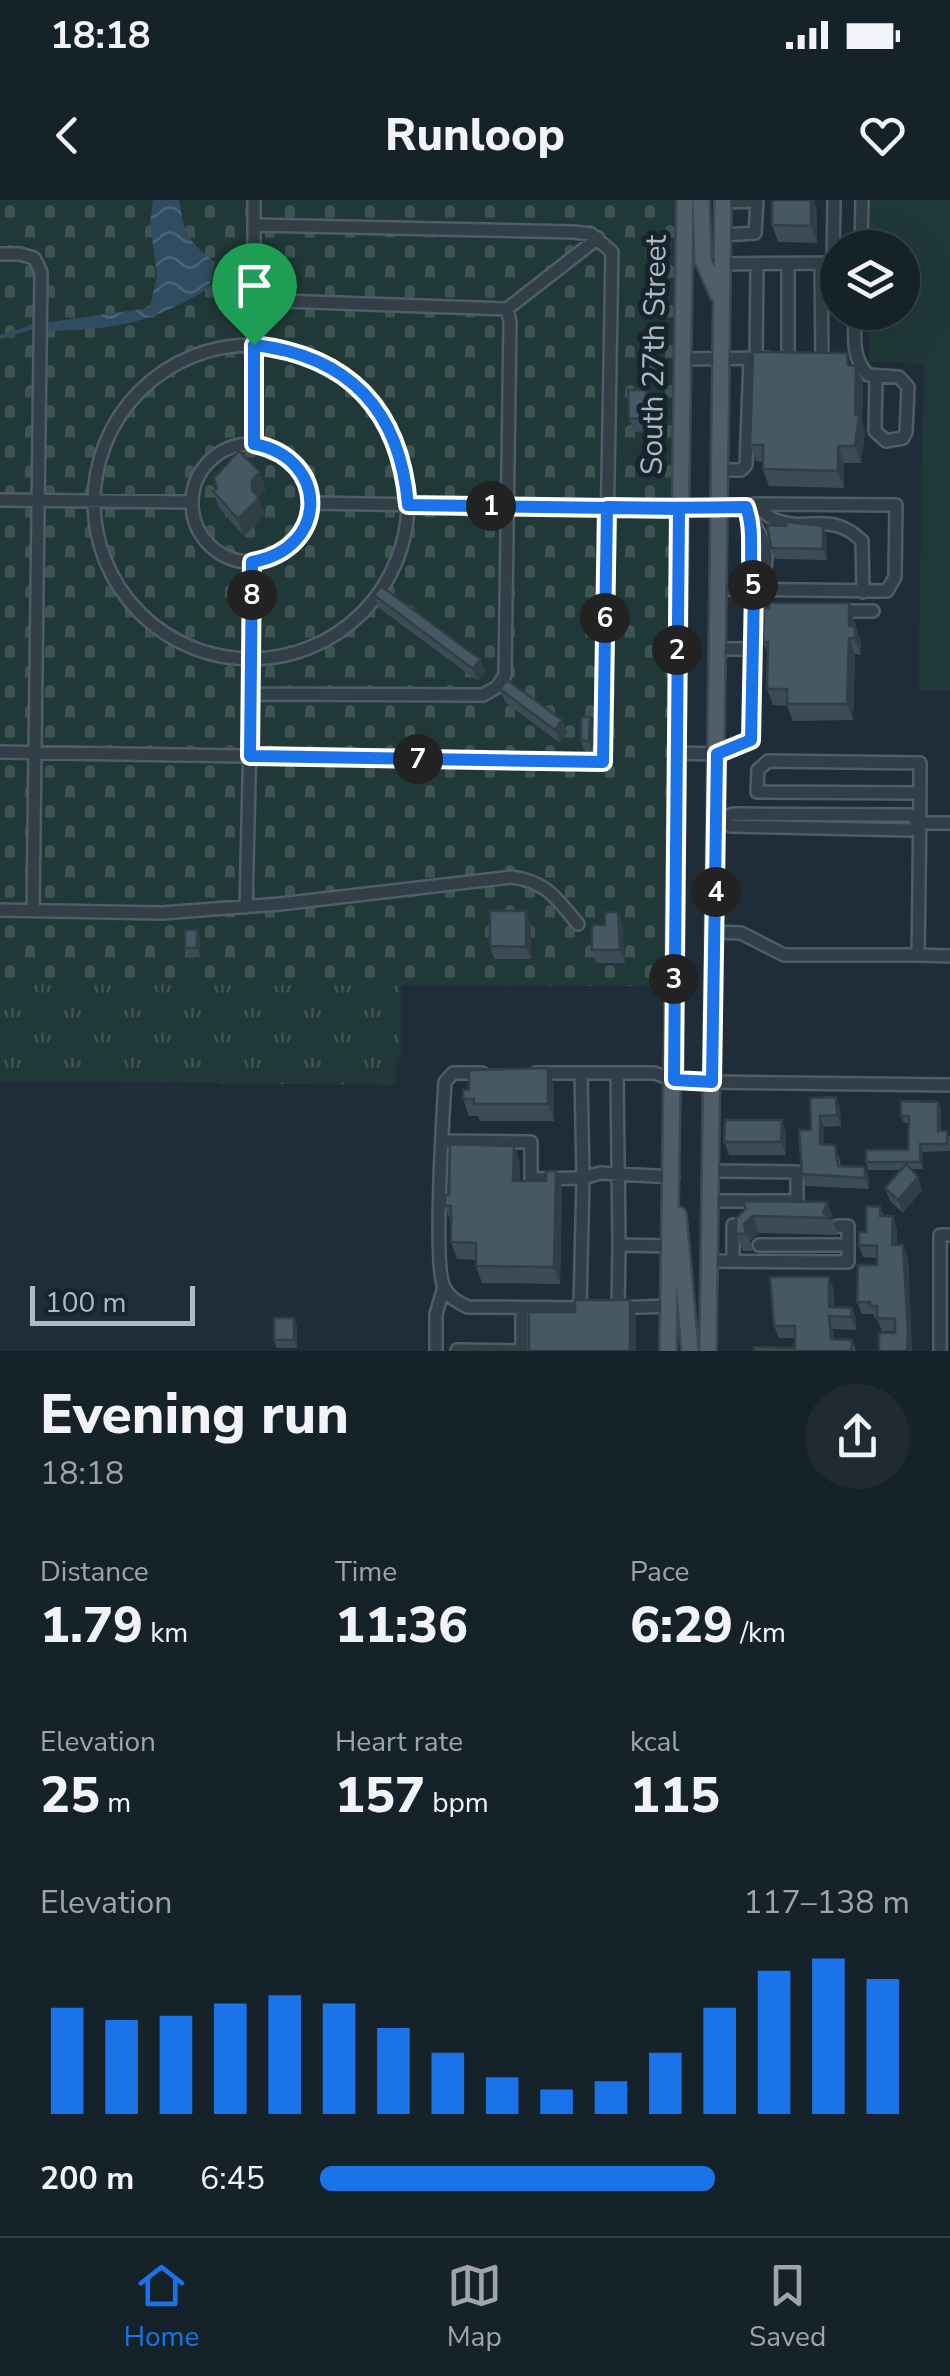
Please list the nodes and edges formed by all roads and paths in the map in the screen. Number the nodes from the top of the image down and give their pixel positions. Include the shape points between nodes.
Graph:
1 (254, 200) edge
2 (685, 200) edge
3 (701, 200) edge
4 (834, 200) edge
5 (862, 200) edge
6 (723, 201) edge
7 (757, 201) edge
8 (254, 225) junction
9 (833, 230) edge
10 (861, 230) edge
11 (723, 235) junction
12 (598, 238) junction
13 (0, 254) edge
14 (820, 263) edge
15 (705, 264) junction
16 (722, 264) junction
17 (757, 264) junction
18 (788, 264) junction
19 (254, 300) junction
20 (722, 302) junction
21 (507, 309) junction
22 (825, 330) edge
23 (855, 330) edge
24 (254, 345) junction
25 (788, 358) junction
26 (822, 358) junction
27 (682, 359) junction
28 (721, 359) junction
29 (754, 359) junction
30 (855, 359) junction
31 (876, 376) junction
32 (254, 444) junction
33 (720, 462) junction
34 (0, 500) edge
35 (38, 501) junction
36 (94, 501) junction
37 (192, 502) junction
38 (311, 503) junction
39 (408, 505) junction
40 (507, 506) junction
41 (751, 506) junction
42 (607, 507) junction
43 (679, 509) junction
44 (720, 510) junction
45 (252, 562) junction
46 (719, 590) junction
47 (754, 590) junction
48 (868, 591) junction
49 (754, 610) junction
50 (773, 610) edge
51 (823, 611) edge
52 (718, 649) junction
53 (753, 649) junction
54 (251, 660) junction
55 (251, 694) junction
56 (0, 752) edge
57 (35, 752) junction
58 (676, 754) junction
59 (717, 754) junction
60 (250, 756) junction
61 (920, 793) junction
62 (716, 821) junction
63 (920, 822) junction
64 (950, 823) edge
65 (246, 907) junction
66 (0, 910) edge
67 (32, 911) junction
68 (578, 924) dead end
69 (715, 932) junction
70 (918, 955) junction
71 (950, 956) edge
72 (490, 1073) edge
73 (526, 1073) edge
74 (582, 1073) junction
75 (617, 1073) junction
76 (674, 1080) junction
77 (712, 1082) junction
78 (950, 1086) edge
79 (443, 1141) junction
80 (710, 1172) junction
81 (617, 1173) junction
82 (672, 1176) junction
83 (583, 1178) junction
84 (709, 1201) junction
85 (709, 1226) junction
86 (843, 1226) dead end
87 (945, 1235) edge
88 (759, 1244) dead end
89 (848, 1245) junction
90 (619, 1246) junction
91 (670, 1246) junction
92 (709, 1261) junction
93 (733, 1261) junction
94 (444, 1287) junction
95 (668, 1306) junction
96 (522, 1308) junction
97 (580, 1308) junction
98 (618, 1308) junction
99 (457, 1350) edge
100 (436, 1351) edge
101 (668, 1351) edge
102 (690, 1351) edge
103 (708, 1351) edge
104 (940, 1351) edge

1 - 8 street
2 - 27 main road, South 27th Street
3 - 15 main road
4 - 9 street
5 - 10 street
6 - 7 street
6 - 11 main road
7 - 11 street via 755,233
8 - 12 street via 572,232
8 - 19 street
11 - 16 main road
12 - 21 street
12 - 42 street via 612,252
13 - 35 street via 34,258 41,272
14 - 18 street
15 - 16 street
15 - 20 main road
16 - 17 street
16 - 20 main road
17 - 18 street
17 - 29 street
18 - 25 street
19 - 21 street
19 - 24 street
20 - 28 main road
21 - 40 street
22 - 26 street
23 - 30 street
24 - 32 street
24 - 36 street via 193,356 141,390 106,441
24 - 39 street via 314,358 364,393 398,444
25 - 26 street
25 - 29 street
26 - 30 street
27 - 28 street
27 - 43 main road, South 27th Street
28 - 29 street
28 - 33 main road
29 - 33 street via 745,468
30 - 31 street via 868,376
31 - 31 street via 900,377 908,387 906,432 896,441 886,442 875,431
32 - 37 street via 211,460
32 - 38 street via 287,456 300,469
33 - 44 main road
34 - 35 street
35 - 36 street
35 - 57 street
36 - 37 street
36 - 54 street via 105,561 138,612 188,646
37 - 45 street via 209,545
38 - 39 street
38 - 45 street via 300,538 287,551
39 - 40 street
39 - 54 street via 396,565 360,615 308,648
40 - 42 street
40 - 55 street via 505,675 497,687 483,695
41 - 44 street
41 - 47 street
41 - 48 street via 781,522 832,523 851,531 862,541
41 - 48 street via 896,505 895,577 887,591
42 - 43 street
42 - 60 street via 603,762
43 - 44 street
43 - 58 main road, South 27th Street
44 - 46 main road
45 - 54 street
46 - 47 street
46 - 52 main road
47 - 48 street
47 - 49 street
48 - 51 street via 873,615
49 - 50 street
49 - 53 street
52 - 53 street
52 - 59 main road
53 - 59 street via 751,740
54 - 55 street
55 - 60 street
56 - 57 street
57 - 60 street
57 - 67 street
58 - 59 street
58 - 76 main road, South 27th Street
59 - 62 main road
60 - 65 street
61 - 61 street via 920,763 768,761 758,770 757,792
61 - 63 street
62 - 63 street via 910,830
62 - 69 main road
63 - 64 street
63 - 70 street
65 - 67 street
65 - 68 street via 512,878 535,880
66 - 67 street
69 - 70 street via 742,933 784,954
69 - 77 main road
70 - 71 street
72 - 79 street via 448,1076
73 - 74 street
74 - 75 street
74 - 83 street
75 - 76 street
75 - 81 street
76 - 77 street
76 - 82 main road, South 27th Street
77 - 78 street
77 - 80 main road
79 - 83 street via 530,1142 530,1179
79 - 94 street
80 - 84 main road
80 - 84 street via 797,1172 796,1201
81 - 82 street
81 - 83 street
81 - 90 street
82 - 91 main road
82 - 102 main road
83 - 97 street
84 - 85 main road
85 - 92 main road
85 - 93 street via 738,1226
86 - 89 street
87 - 104 street
88 - 89 street
89 - 93 street via 848,1262
90 - 91 street
90 - 98 street
91 - 95 main road
92 - 93 street
92 - 103 main road
94 - 96 street via 468,1307
94 - 100 street
95 - 98 street
95 - 101 main road
96 - 97 street
96 - 99 street via 522,1351
97 - 98 street

